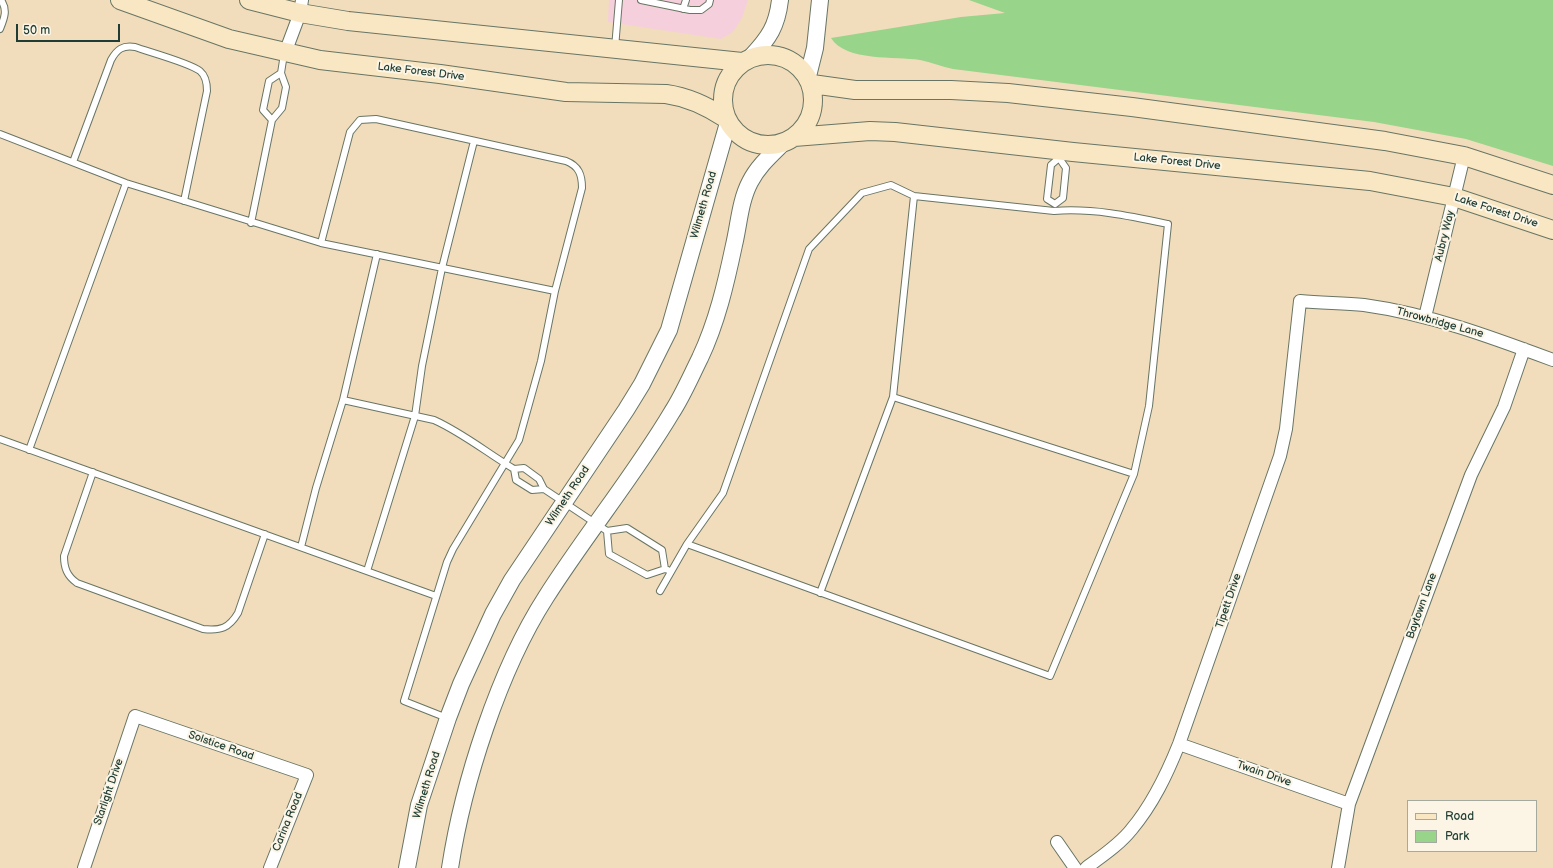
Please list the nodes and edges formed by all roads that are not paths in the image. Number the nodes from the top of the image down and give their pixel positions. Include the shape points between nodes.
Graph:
1 (1, 0) edge
2 (120, 0) edge
3 (249, 0) edge
4 (619, 0) edge
5 (641, 0) edge
6 (686, 0) edge
7 (710, 0) edge
8 (780, 0) edge
9 (820, 0) edge
10 (654, 1) edge
11 (669, 3) edge
12 (301, 6) edge
13 (683, 9) junction
14 (0, 29) edge
15 (614, 49) junction
16 (285, 53) junction
17 (747, 60) junction
18 (280, 73) junction
19 (810, 80) junction
20 (272, 120) junction
21 (727, 120) junction
22 (0, 134) edge
23 (789, 140) junction
24 (474, 141) junction
25 (1059, 154) junction
26 (1464, 156) junction
27 (73, 162) junction
28 (126, 183) junction
29 (1553, 185) edge
30 (914, 196) junction
31 (1454, 197) junction
32 (184, 201) junction
33 (1055, 204) junction
34 (1054, 211) junction
35 (251, 222) junction
36 (1553, 230) edge
37 (321, 243) junction
38 (377, 254) junction
39 (442, 268) junction
40 (555, 291) junction
41 (1300, 301) joint
42 (1425, 317) junction
43 (1524, 350) junction
44 (1553, 360) edge
45 (893, 397) junction
46 (343, 400) junction
47 (415, 416) junction
48 (0, 439) edge
49 (29, 450) junction
50 (505, 464) junction
51 (514, 469) junction
52 (93, 472) junction
53 (1134, 474) junction
54 (544, 489) junction
55 (564, 501) junction
56 (602, 528) junction
57 (265, 534) junction
58 (687, 544) junction
59 (301, 547) junction
60 (665, 569) junction
61 (366, 571) junction
62 (672, 572) junction
63 (660, 591) dead end
64 (820, 593) junction
65 (436, 596) junction
66 (135, 716) joint
67 (448, 718) junction
68 (1179, 744) junction
69 (307, 775) joint
70 (1349, 804) junction
71 (1057, 842) dead end
72 (84, 868) edge
73 (270, 868) edge
74 (407, 868) edge
75 (450, 868) edge
76 (1075, 868) edge
77 (1086, 868) edge
78 (1338, 868) edge

1 - 14 lane via 5,12
2 - 16 main road, Lake Forest Drive via 229,39
3 - 12 main road
4 - 15 lane
5 - 10 lane
6 - 13 lane
7 - 13 lane via 701,10
8 - 17 street via 777,20 768,39
9 - 19 street
10 - 11 lane
11 - 13 lane
12 - 15 main road via 348,21
12 - 16 street
15 - 17 main road
16 - 18 lane
16 - 21 main road, Lake Forest Drive via 345,64 440,74 566,92 680,96 708,108
17 - 19 main road via 761,55 781,56 799,66
17 - 21 main road via 734,69 724,86
18 - 20 lane via 286,87 282,108
18 - 20 lane via 269,81 263,110
19 - 23 main road via 813,103 811,113 807,122
19 - 26 main road via 855,90 1008,93 1132,107 1385,140
20 - 35 lane
21 - 23 main road via 737,133 755,143 764,145
21 - 55 street, Wilmeth Road via 669,330 634,397
22 - 27 lane
23 - 25 main road, Lake Forest Drive via 870,131 895,132
23 - 56 street via 750,181 743,198 726,284 701,355 674,410
24 - 37 lane via 376,119 360,120 350,132
24 - 39 lane
24 - 40 lane via 566,161 579,170 582,188
25 - 31 main road, Lake Forest Drive via 1370,181
25 - 33 lane via 1066,168 1063,198
25 - 33 lane via 1050,165 1047,198
26 - 29 main road
26 - 31 street, Aubry Way
27 - 28 lane
27 - 32 lane via 111,60 120,48 135,47 193,67 204,76 207,91
28 - 32 lane
28 - 49 lane
30 - 34 lane
30 - 45 lane
30 - 58 lane via 891,185 862,193 809,249 723,493
31 - 36 main road, Lake Forest Drive
31 - 42 street, Aubry Way
32 - 35 lane
33 - 34 lane
34 - 53 lane via 1074,209 1105,212 1168,224 1149,406
35 - 37 lane
37 - 38 lane
38 - 39 lane
38 - 46 lane
39 - 40 lane
39 - 47 lane via 422,366
40 - 50 lane via 528,410 519,440
41 - 42 street, Throwbridge Lane via 1364,305
41 - 68 street, Tipett Drive via 1286,429 1280,456
42 - 43 street, Throwbridge Lane via 1484,334
43 - 44 street, Throwbridge Lane
43 - 70 street, Baytown Lane via 1504,407 1470,475
45 - 53 lane
45 - 64 lane
46 - 47 lane
46 - 59 lane
47 - 50 lane via 448,426
47 - 61 lane
48 - 49 lane
49 - 52 lane
50 - 51 lane
50 - 65 lane via 453,549
51 - 54 lane via 524,468 539,479
51 - 54 lane via 516,480 532,490
52 - 57 lane
52 - 57 lane via 64,556 70,578 84,586 203,629 225,629 233,622
53 - 64 lane via 1050,676
54 - 55 lane
55 - 56 lane
55 - 67 street, Wilmeth Road via 512,580 493,614
56 - 60 lane via 627,528 662,550
56 - 60 lane via 609,554 646,575
56 - 75 street via 545,598 500,690 460,810
57 - 59 lane
58 - 62 lane
58 - 64 lane
59 - 61 lane
60 - 62 lane
61 - 65 lane
62 - 63 lane
65 - 67 lane via 404,701
66 - 69 street, Solstice Road
66 - 72 street, Starlight Drive
67 - 74 street, Wilmeth Road via 419,805
68 - 70 street, Twain Drive
68 - 77 street, Tipett Drive via 1166,775 1147,809 1130,831
69 - 73 street, Carina Road
70 - 78 street, Baytown Lane
71 - 76 street

